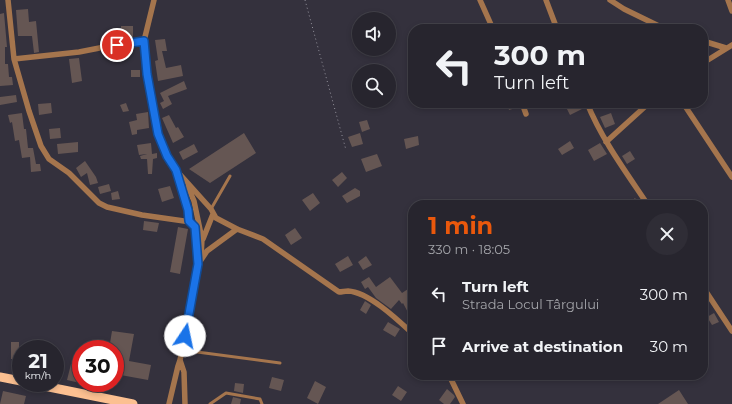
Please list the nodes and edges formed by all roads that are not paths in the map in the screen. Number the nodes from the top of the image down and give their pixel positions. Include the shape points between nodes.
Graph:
1 (8, 0) edge
2 (154, 0) edge
3 (480, 0) edge
4 (546, 0) edge
5 (610, 0) edge
6 (728, 0) edge
7 (732, 11) edge
8 (491, 24) edge
9 (555, 24) edge
10 (655, 24) edge
11 (144, 41) junction
12 (708, 43) edge
13 (732, 45) edge
14 (726, 48) junction
15 (14, 59) junction
16 (708, 60) edge
17 (524, 108) edge
18 (589, 108) edge
19 (643, 108) edge
20 (686, 108) edge
21 (526, 114) dead end
22 (606, 142) junction
23 (176, 170) junction
24 (230, 176) dead end
25 (732, 177) edge
26 (645, 200) edge
27 (188, 210) junction
28 (212, 211) junction
29 (189, 221) junction
30 (198, 221) junction
31 (237, 229) junction
32 (202, 239) junction
33 (198, 264) junction
34 (708, 295) edge
35 (408, 330) edge
36 (732, 331) edge
37 (182, 350) junction
38 (180, 360) junction
39 (280, 363) dead end
40 (0, 377) edge
41 (12, 380) edge
42 (451, 380) edge
43 (64, 390) edge
44 (133, 404) edge
45 (169, 404) edge
46 (185, 404) edge
47 (210, 404) edge
48 (262, 404) edge
49 (463, 404) edge

1 - 15 street
2 - 11 street
3 - 8 street
4 - 9 street
5 - 10 street
6 - 7 street
11 - 15 street
11 - 23 street via 158,134
12 - 14 street
13 - 14 street
14 - 16 street
15 - 29 street via 41,146 49,158 69,173 99,204 142,215
17 - 21 street
18 - 22 street
19 - 22 street
20 - 25 street
22 - 26 street
23 - 27 street
23 - 28 street
23 - 30 street via 191,192
24 - 28 lane
27 - 29 street
27 - 30 street
28 - 31 street via 216,218
28 - 32 street
29 - 33 street via 195,227
30 - 32 street
31 - 33 street via 207,251
31 - 35 street via 263,239 339,292 356,292 369,299
32 - 33 street
33 - 37 street
34 - 36 street
37 - 38 street
37 - 39 lane
38 - 45 street
38 - 46 street via 184,372
40 - 41 main road
42 - 49 street
43 - 44 main road
47 - 48 lane via 226,393 260,399

